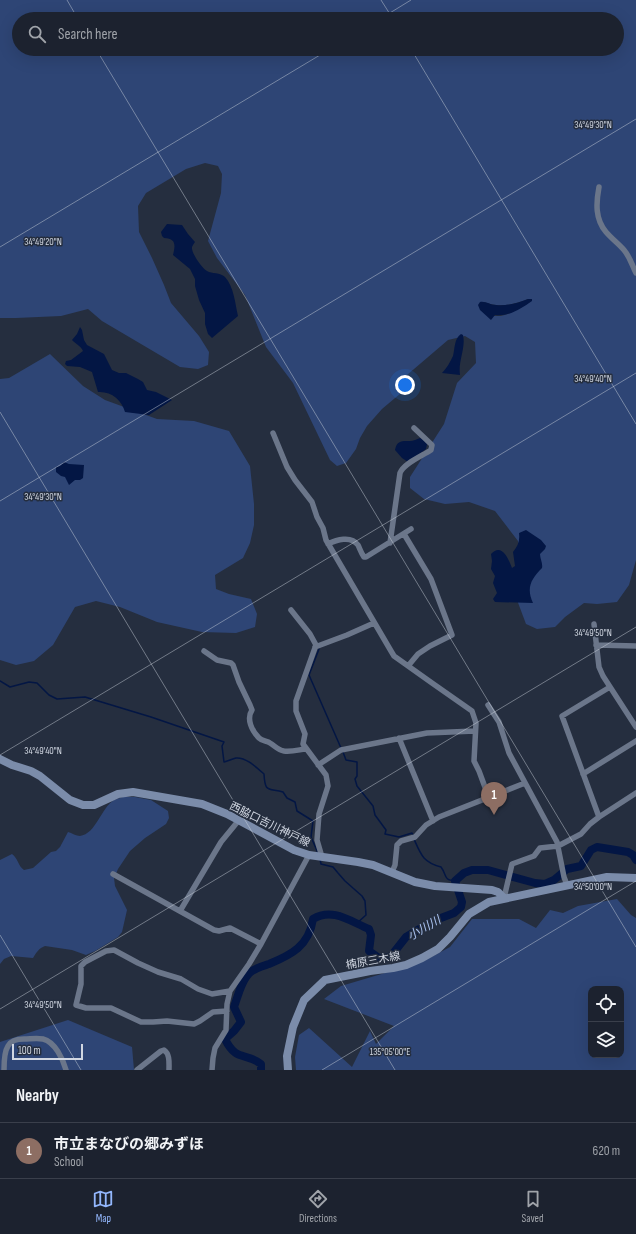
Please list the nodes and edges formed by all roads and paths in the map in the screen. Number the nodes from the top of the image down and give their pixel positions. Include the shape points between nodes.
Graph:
1 (599, 187) dead end
2 (636, 273) edge
3 (414, 428) dead end
4 (273, 433) dead end
5 (411, 529) dead end
6 (404, 534) junction
7 (390, 543) junction
8 (328, 544) junction
9 (291, 610) dead end
10 (374, 623) junction
11 (594, 624) dead end
12 (596, 645) junction
13 (636, 646) edge
14 (315, 647) junction
15 (204, 651) dead end
16 (408, 666) junction
17 (610, 687) junction
18 (488, 705) dead end
19 (636, 727) edge
20 (475, 731) junction
21 (399, 738) junction
22 (636, 741) edge
23 (305, 749) junction
24 (0, 759) edge
25 (318, 765) junction
26 (584, 774) junction
27 (525, 783) junction
28 (636, 793) edge
29 (489, 798) junction
30 (599, 817) junction
31 (239, 820) junction
32 (433, 821) junction
33 (558, 846) junction
34 (316, 856) junction
35 (392, 872) junction
36 (112, 874) dead end
37 (636, 878) edge
38 (566, 881) junction
39 (504, 898) junction
40 (180, 911) junction
41 (261, 944) junction
42 (230, 991) junction
43 (227, 1011) junction
44 (3, 1054) edge
45 (4, 1070) edge
46 (66, 1070) edge
47 (137, 1070) edge
48 (169, 1070) edge
49 (212, 1070) edge
50 (288, 1070) edge

1 - 2 street via 599,221 624,250
3 - 7 street via 432,447 406,465 400,473
4 - 8 street via 287,467 312,502
5 - 6 street
6 - 7 street
6 - 16 street via 431,579 452,635 418,654
7 - 8 street via 366,557 353,541 339,539
8 - 10 street
9 - 14 street via 315,641
10 - 14 street
10 - 16 street via 394,656
11 - 12 street
12 - 13 street
12 - 17 street via 599,667
14 - 23 street via 296,701 296,711 305,734
15 - 23 street via 212,658 233,665 252,710 249,722 260,739 283,750
16 - 20 street via 472,712 476,723
17 - 19 street
17 - 26 street via 562,716
18 - 27 street via 499,722 509,753
20 - 21 street via 427,733
20 - 29 street via 474,761
21 - 25 street via 341,750
21 - 32 street
22 - 26 street
23 - 25 street
24 - 31 main road, 西脇口吉川神戸線 via 40,776 70,800 82,806 94,805 118,794 133,792 202,804
25 - 34 street via 326,776 328,786 319,814
26 - 30 street
27 - 29 street
27 - 33 street
28 - 30 street
29 - 32 street
30 - 33 street via 580,834
31 - 34 main road, 西脇口吉川神戸線 via 294,850
31 - 40 street via 221,842
32 - 35 street via 415,837 400,841
33 - 38 street
33 - 39 street via 540,848 534,856 512,864
34 - 35 main road, 西脇口吉川神戸線 via 366,863
34 - 41 street
35 - 39 main road, 西脇口吉川神戸線 via 415,882 435,886 492,890
36 - 40 street
37 - 38 main road via 607,877
38 - 39 main road
39 - 50 main road, 楠原三木線 via 489,902 469,914 450,937 422,958 393,968 325,980 304,1000 293,1027 287,1056
40 - 41 street via 214,930 230,928
41 - 42 street
42 - 43 street
42 - 43 street via 212,994 181,979 158,972 114,950 106,951 81,966 81,984 76,1005 86,1008 111,1008 141,1022 167,1020 194,1024 213,1012
43 - 49 street via 226,1030 215,1048
44 - 45 street
44 - 46 street via 15,1040 42,1039 54,1046
47 - 48 street via 164,1050 169,1056

